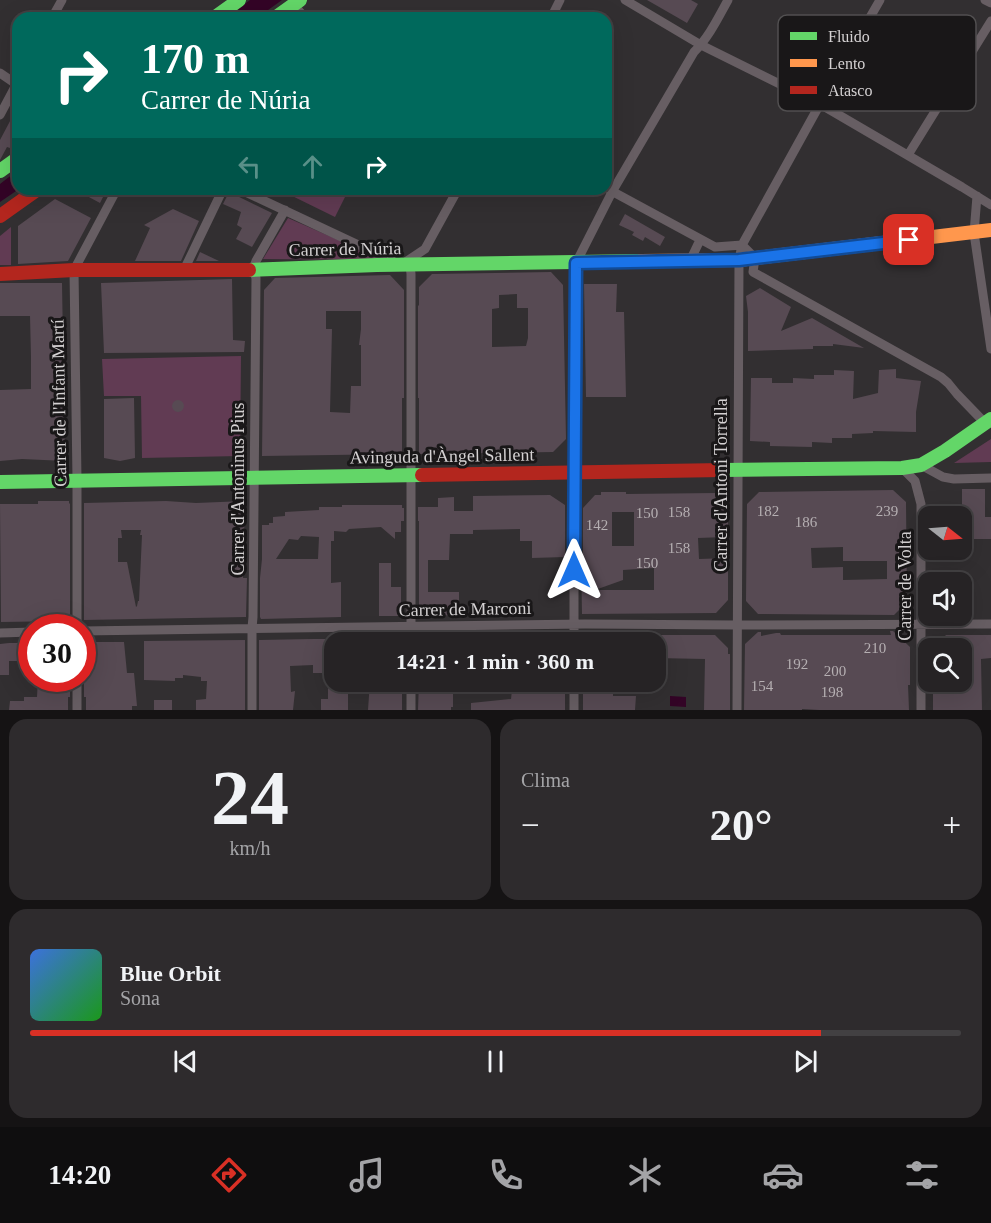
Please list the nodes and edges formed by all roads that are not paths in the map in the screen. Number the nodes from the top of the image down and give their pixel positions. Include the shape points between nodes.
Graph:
1 (239, 0) edge
2 (625, 0) edge
3 (728, 0) edge
4 (880, 0) edge
5 (985, 0) edge
6 (297, 2) edge
7 (991, 3) edge
8 (222, 12) edge
9 (284, 12) edge
10 (871, 15) edge
11 (991, 21) edge
12 (701, 45) junction
13 (976, 45) edge
14 (778, 83) edge
15 (12, 92) edge
16 (816, 111) edge
17 (832, 111) edge
18 (935, 111) edge
19 (0, 115) edge
20 (908, 155) junction
21 (612, 185) edge
22 (612, 192) edge
23 (30, 195) edge
24 (114, 195) edge
25 (220, 195) edge
26 (253, 195) edge
27 (455, 195) edge
28 (607, 195) edge
29 (977, 196) junction
30 (991, 205) edge
31 (285, 210) junction
32 (0, 216) edge
33 (991, 230) edge
34 (974, 233) junction
35 (700, 240) junction
36 (742, 245) junction
37 (425, 249) junction
38 (755, 258) junction
39 (739, 260) junction
40 (690, 261) junction
41 (576, 263) junction
42 (435, 264) junction
43 (405, 265) junction
44 (253, 269) junction
45 (74, 270) junction
46 (184, 270) junction
47 (0, 274) edge
48 (991, 349) edge
49 (988, 421) edge
50 (921, 465) junction
51 (902, 468) junction
52 (738, 470) junction
53 (574, 472) junction
54 (410, 475) junction
55 (254, 477) junction
56 (991, 478) edge
57 (77, 480) junction
58 (0, 482) edge
59 (921, 572) edge
60 (77, 614) edge
61 (918, 623) edge
62 (575, 624) junction
63 (972, 624) edge
64 (991, 624) edge
65 (736, 625) junction
66 (411, 626) junction
67 (921, 626) edge
68 (252, 628) junction
69 (18, 632) edge
70 (96, 632) edge
71 (411, 632) edge
72 (575, 632) edge
73 (0, 633) edge
74 (77, 692) edge
75 (411, 692) edge
76 (574, 692) edge
77 (77, 710) edge
78 (252, 710) edge
79 (411, 710) edge
80 (574, 710) edge
81 (737, 710) edge
82 (921, 710) edge

1 - 8 street
2 - 12 street
3 - 12 street
4 - 10 street, Carrer d'Antoni Torrella
5 - 7 street
6 - 9 street
11 - 13 street
12 - 14 street
12 - 21 street
15 - 19 street
16 - 36 street, Carrer d'Antoni Torrella
17 - 20 street
18 - 20 street
20 - 29 street
22 - 35 street
23 - 32 street
24 - 45 street, Carrer de l'Infant Martí
25 - 46 street
26 - 31 street
27 - 37 street
28 - 41 street
29 - 30 street
29 - 34 street
31 - 43 street
31 - 44 street
33 - 34 street, Carrer de Núria
34 - 38 street, Carrer de Núria
34 - 48 street
35 - 36 street via 715,248
35 - 40 street
36 - 38 street
36 - 39 street, Carrer d'Antoni Torrella
37 - 42 street
37 - 43 street
38 - 39 street, Carrer de Núria
38 - 49 street via 753,272 941,377
39 - 40 street, Carrer de Núria
39 - 52 street, Carrer d'Antoni Torrella
40 - 41 street, Carrer de Núria
41 - 42 street, Carrer de Núria
41 - 53 street
42 - 43 street, Carrer de Núria
43 - 44 street, Carrer de Núria
43 - 54 street via 411,274
44 - 46 street, Carrer de Núria
44 - 55 street, Carrer d'Antoninus Pius
45 - 46 street, Carrer de Núria
45 - 47 street, Carrer de Núria
45 - 57 street, Carrer de l'Infant Martí
49 - 50 street
50 - 51 street, Avinguda d'Àngel Sallent
50 - 56 street via 943,477
51 - 52 street, Avinguda d'Àngel Sallent
51 - 59 street, Carrer de Volta via 915,482 921,504
52 - 53 street, Avinguda d'Àngel Sallent
52 - 65 street, Carrer d'Antoni Torrella
53 - 54 street, Avinguda d'Àngel Sallent
53 - 62 street
54 - 55 street, Avinguda d'Àngel Sallent
54 - 66 street
55 - 57 street, Avinguda d'Àngel Sallent
55 - 68 street, Carrer d'Antoninus Pius
57 - 58 street, Avinguda d'Àngel Sallent
57 - 60 street, Carrer de l'Infant Martí
61 - 65 street, Carrer de Marconi
62 - 65 street, Carrer de Marconi
62 - 66 street, Carrer de Marconi
62 - 72 street
63 - 64 street, Carrer de Marconi
65 - 81 street, Carrer d'Antoni Torrella
66 - 68 street, Carrer de Marconi
66 - 71 street
67 - 82 street, Carrer de Volta
68 - 70 street, Carrer de Marconi
68 - 78 street, Carrer d'Antoninus Pius
69 - 73 street
74 - 77 street
75 - 79 street
76 - 80 street

